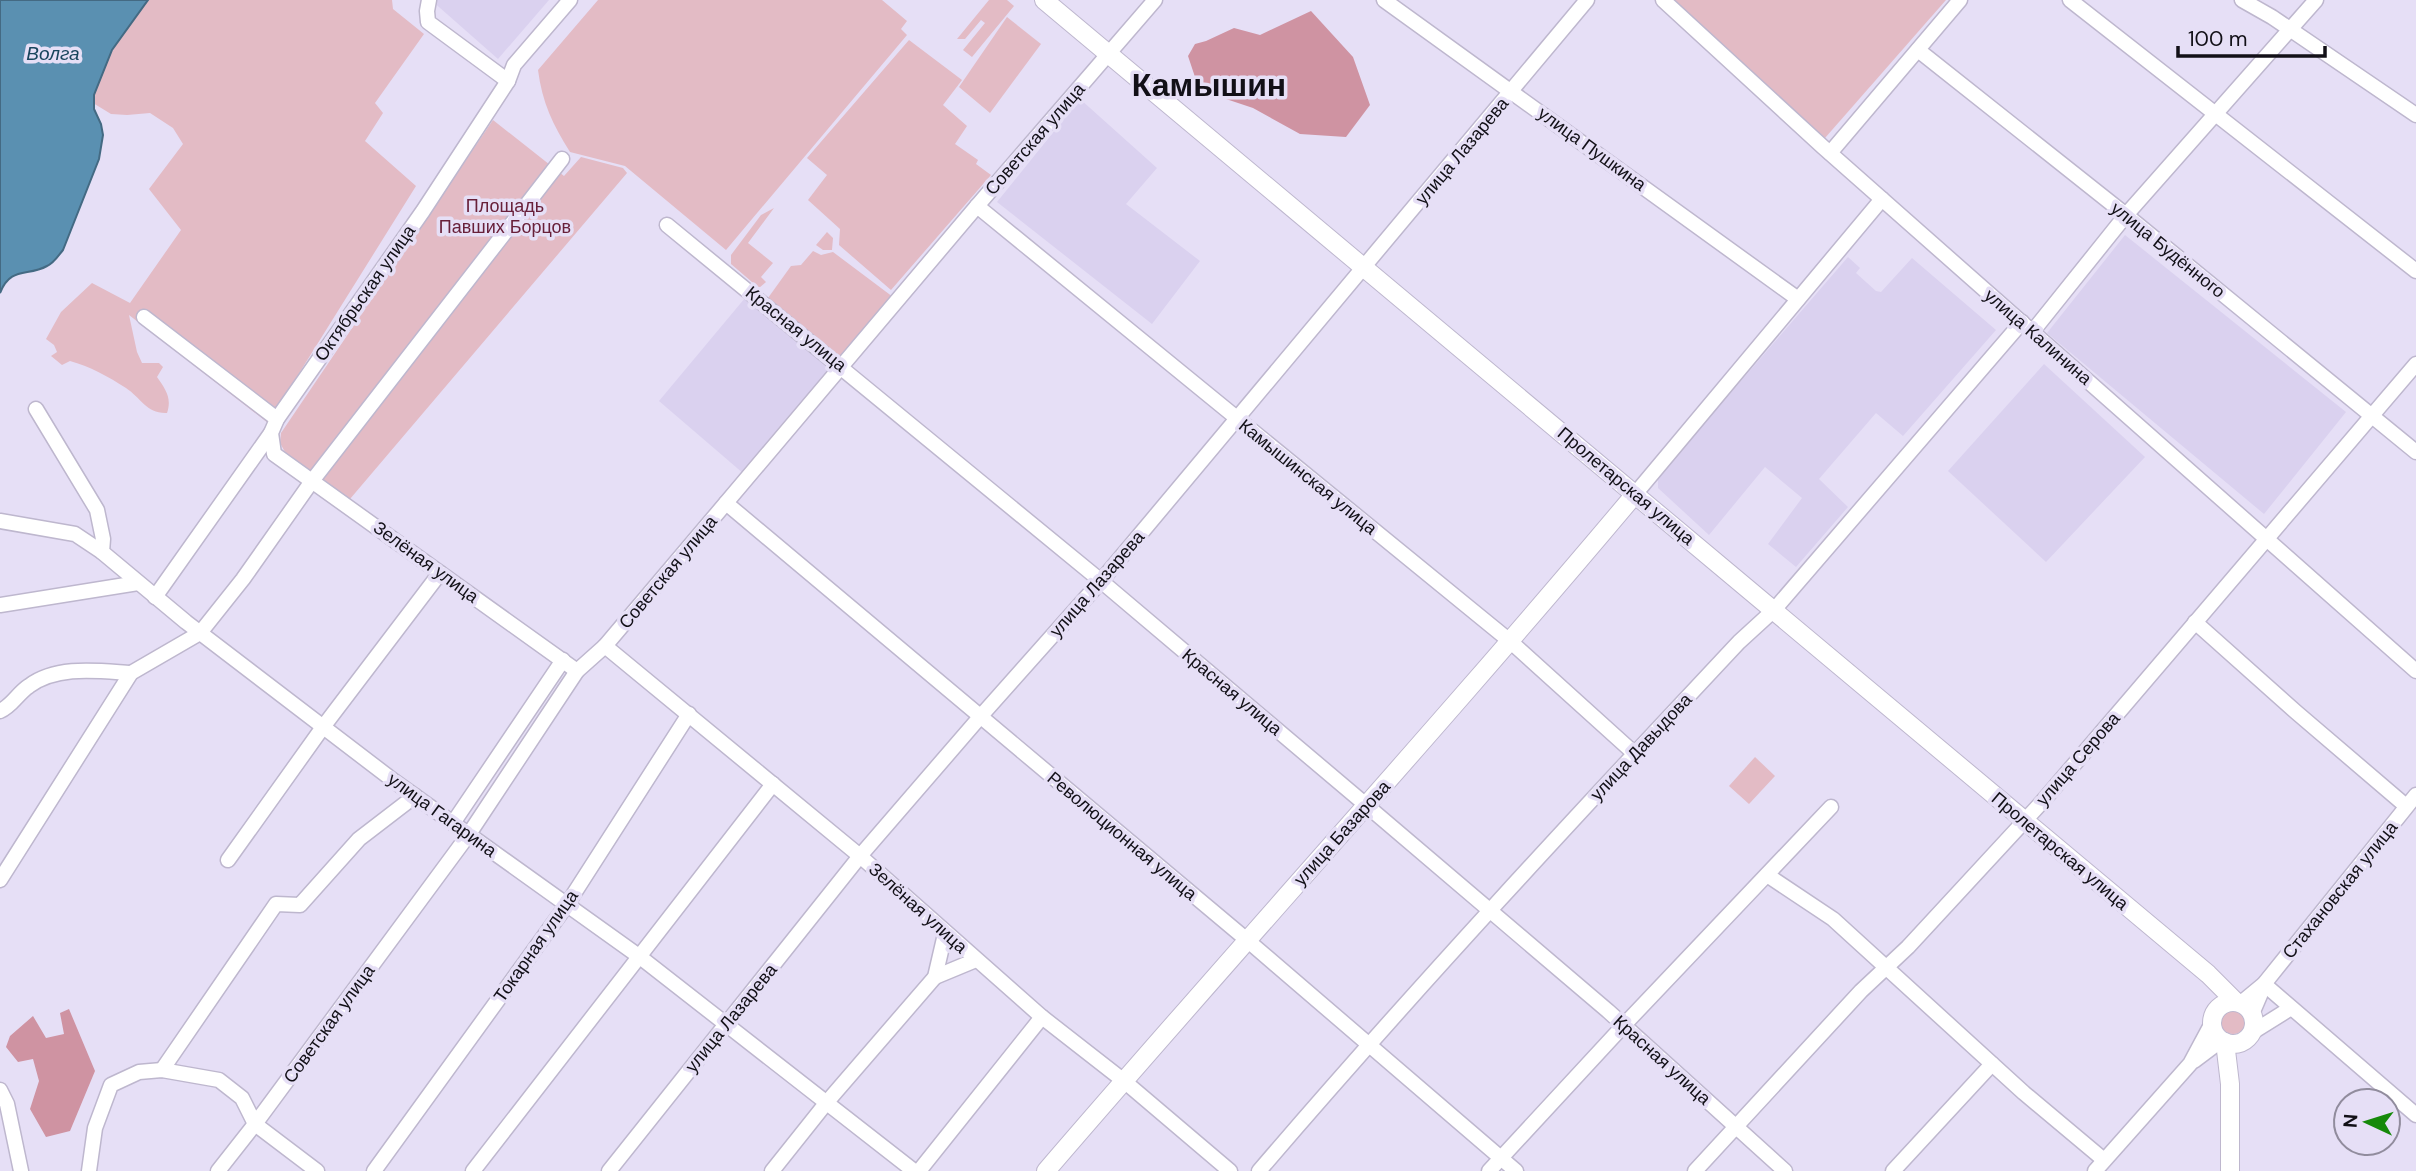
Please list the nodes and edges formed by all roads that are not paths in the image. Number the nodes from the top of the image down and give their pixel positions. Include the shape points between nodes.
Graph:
1 (429, 0) edge
2 (570, 0) edge
3 (1044, 0) edge
4 (1155, 0) edge
5 (1384, 0) edge
6 (1587, 0) edge
7 (1663, 0) edge
8 (1960, 0) edge
9 (2070, 0) edge
10 (2242, 0) edge
11 (2316, 0) edge
12 (2290, 31) junction
13 (1918, 50) junction
14 (1110, 54) junction
15 (508, 81) junction
16 (1512, 91) junction
17 (2214, 114) junction
18 (2416, 115) edge
19 (1830, 153) junction
20 (562, 159) dead end
21 (1882, 199) junction
22 (977, 206) junction
23 (2126, 215) junction
24 (667, 225) dead end
25 (1363, 269) junction
26 (2416, 271) edge
27 (1798, 299) junction
28 (144, 317) dead end
29 (2028, 327) junction
30 (2416, 364) edge
31 (841, 366) junction
32 (36, 410) dead end
33 (2373, 416) junction
34 (1237, 420) junction
35 (274, 426) junction
36 (2416, 452) edge
37 (312, 481) junction
38 (1636, 493) junction
39 (726, 503) junction
40 (0, 521) edge
41 (2266, 539) junction
42 (102, 552) junction
43 (440, 572) junction
44 (1101, 581) junction
45 (138, 583) junction
46 (155, 597) junction
47 (0, 605) edge
48 (1774, 610) junction
49 (2196, 622) junction
50 (200, 633) junction
51 (1511, 642) junction
52 (604, 646) junction
53 (563, 660) junction
54 (577, 671) junction
55 (2416, 671) edge
56 (131, 673) junction
57 (0, 711) edge
58 (689, 714) junction
59 (980, 716) junction
60 (323, 727) junction
61 (1634, 754) junction
62 (773, 784) junction
63 (415, 796) junction
64 (2412, 803) edge
65 (1366, 805) junction
66 (1831, 807) dead end
67 (2024, 821) junction
68 (453, 823) junction
69 (470, 834) junction
70 (860, 856) junction
71 (228, 860) dead end
72 (1767, 875) junction
73 (0, 880) edge
74 (566, 906) junction
75 (1489, 910) junction
76 (945, 934) junction
77 (1247, 940) junction
78 (640, 957) junction
79 (976, 960) junction
80 (1886, 967) junction
81 (2208, 974) junction
82 (936, 977) junction
83 (2264, 984) junction
84 (2243, 1006) junction
85 (2291, 1008) junction
86 (1042, 1017) junction
87 (2213, 1019) junction
88 (726, 1025) junction
89 (1624, 1025) junction
90 (2235, 1039) junction
91 (1368, 1044) junction
92 (1993, 1064) junction
93 (2190, 1064) junction
94 (162, 1070) junction
95 (1124, 1081) junction
96 (0, 1090) edge
97 (827, 1102) junction
98 (2416, 1115) edge
99 (255, 1124) junction
100 (1735, 1127) junction
101 (1502, 1158) junction
102 (2100, 1166) edge
103 (21, 1171) edge
104 (89, 1171) edge
105 (218, 1171) edge
106 (317, 1171) edge
107 (374, 1171) edge
108 (473, 1171) edge
109 (609, 1171) edge
110 (772, 1171) edge
111 (917, 1171) edge
112 (1046, 1171) edge
113 (1230, 1171) edge
114 (1259, 1171) edge
115 (1489, 1171) edge
116 (1516, 1171) edge
117 (1695, 1171) edge
118 (1785, 1171) edge
119 (1892, 1171) edge
120 (2230, 1171) edge

1 - 15 street via 428,22
2 - 15 street, Октябрьская улица via 514,65
3 - 14 main road, Пролетарская улица
4 - 14 street, Советская улица
5 - 16 street, улица Пушкина
6 - 16 street, улица Лазарева
7 - 19 street, улица Калинина
8 - 13 street
9 - 17 street
10 - 12 street
11 - 12 street, улица Давыдова
12 - 17 street, улица Давыдова
12 - 18 street
13 - 19 street
13 - 23 street, улица Будённого
14 - 22 street, Советская улица
14 - 25 main road, Пролетарская улица
15 - 35 street, Октябрьская улица
16 - 25 street, улица Лазарева
16 - 27 street, улица Пушкина
17 - 23 street, улица Давыдова
17 - 26 street
19 - 21 street, улица Калинина
20 - 37 street
21 - 27 street
21 - 29 street, улица Калинина
22 - 31 street, Советская улица
22 - 34 street, Камышинская улица
23 - 29 street, улица Давыдова
23 - 33 street, улица Будённого
24 - 31 street, Красная улица
25 - 34 street, улица Лазарева
25 - 38 main road, Пролетарская улица
27 - 38 street
28 - 35 street
29 - 41 street, улица Калинина
29 - 48 street, улица Давыдова
30 - 33 street, улица Серова
31 - 39 street, Советская улица
31 - 44 street, Красная улица
32 - 42 street via 97,510
33 - 36 street, улица Будённого
33 - 41 street, улица Серова
34 - 44 street, улица Лазарева
34 - 51 street, Камышинская улица
35 - 37 street, Зелёная улица via 274,454
35 - 46 street, Октябрьская улица
37 - 43 street, Зелёная улица
37 - 50 street
38 - 48 main road, Пролетарская улица
38 - 51 main road, улица Базарова
39 - 52 street, Советская улица
39 - 59 street, Революционная улица
40 - 42 street, улица Гагарина via 75,534
41 - 49 street, улица Серова
41 - 55 street, улица Калинина
42 - 45 street, улица Гагарина
43 - 53 street, Зелёная улица
43 - 60 street
44 - 59 street, улица Лазарева
44 - 65 street, Красная улица
45 - 46 street, улица Гагарина
45 - 47 street
46 - 50 street, улица Гагарина
48 - 61 street, улица Давыдова
48 - 67 main road, Пролетарская улица
49 - 64 street via 2296,712
49 - 67 street, улица Серова
50 - 56 street
50 - 60 street, улица Гагарина
51 - 61 street, Камышинская улица
51 - 65 main road, улица Базарова
52 - 54 street, Советская улица
52 - 58 street, Зелёная улица
53 - 54 street, Зелёная улица
53 - 68 street
54 - 69 street, Советская улица
56 - 57 street via 57,673 30,685
56 - 73 street
58 - 62 street, Зелёная улица
58 - 74 street, Токарная улица
59 - 70 street, улица Лазарева
59 - 77 street, Революционная улица
60 - 63 street, улица Гагарина
60 - 71 street
61 - 75 street, улица Давыдова
62 - 70 street, Зелёная улица
62 - 78 street
63 - 68 street, улица Гагарина
63 - 94 street via 359,839 300,905 276,904
64 - 83 street, Стахановская улица
65 - 75 street, Красная улица
65 - 77 main road, улица Базарова
66 - 72 street
67 - 80 street, улица Серова
67 - 81 main road, Пролетарская улица
68 - 69 street, улица Гагарина
69 - 74 street, улица Гагарина
69 - 99 street, Советская улица
70 - 76 street, Зелёная улица
70 - 88 street, улица Лазарева
72 - 80 street via 1833,919
72 - 89 street
74 - 78 street, улица Гагарина
74 - 107 street, Токарная улица
75 - 89 street, Красная улица
75 - 91 street, улица Давыдова
76 - 79 street, Зелёная улица
76 - 82 street
77 - 91 street, Революционная улица
77 - 95 main road, улица Базарова
78 - 88 street, улица Гагарина
78 - 108 street
79 - 82 street
79 - 86 street, Зелёная улица
80 - 92 street
80 - 100 street, улица Серова
81 - 84 main road, Пролетарская улица
81 - 87 main road via 2214,986
82 - 97 street
83 - 84 street, Стахановская улица
83 - 85 street
84 - 87 main road via 2220,1006
84 - 90 main road via 2253,1026
85 - 90 street
85 - 98 street
86 - 95 street, Зелёная улица
86 - 111 street
87 - 90 main road via 2213,1030
87 - 93 street
88 - 97 street, улица Гагарина
88 - 109 street, улица Лазарева
89 - 100 street, Красная улица
89 - 101 street
90 - 93 street
90 - 120 main road
91 - 101 street, Революционная улица
91 - 114 street, улица Давыдова
92 - 102 street
92 - 119 street
93 - 102 street
94 - 99 street via 219,1080 242,1098
94 - 104 street via 139,1072 111,1085 95,1128
95 - 112 main road, улица Базарова
95 - 113 street, Зелёная улица
96 - 103 street
97 - 110 street
97 - 111 street, улица Гагарина
99 - 105 street, Советская улица
99 - 106 street
100 - 117 street, улица Серова
100 - 118 street, Красная улица
101 - 115 street
101 - 116 street, Революционная улица

